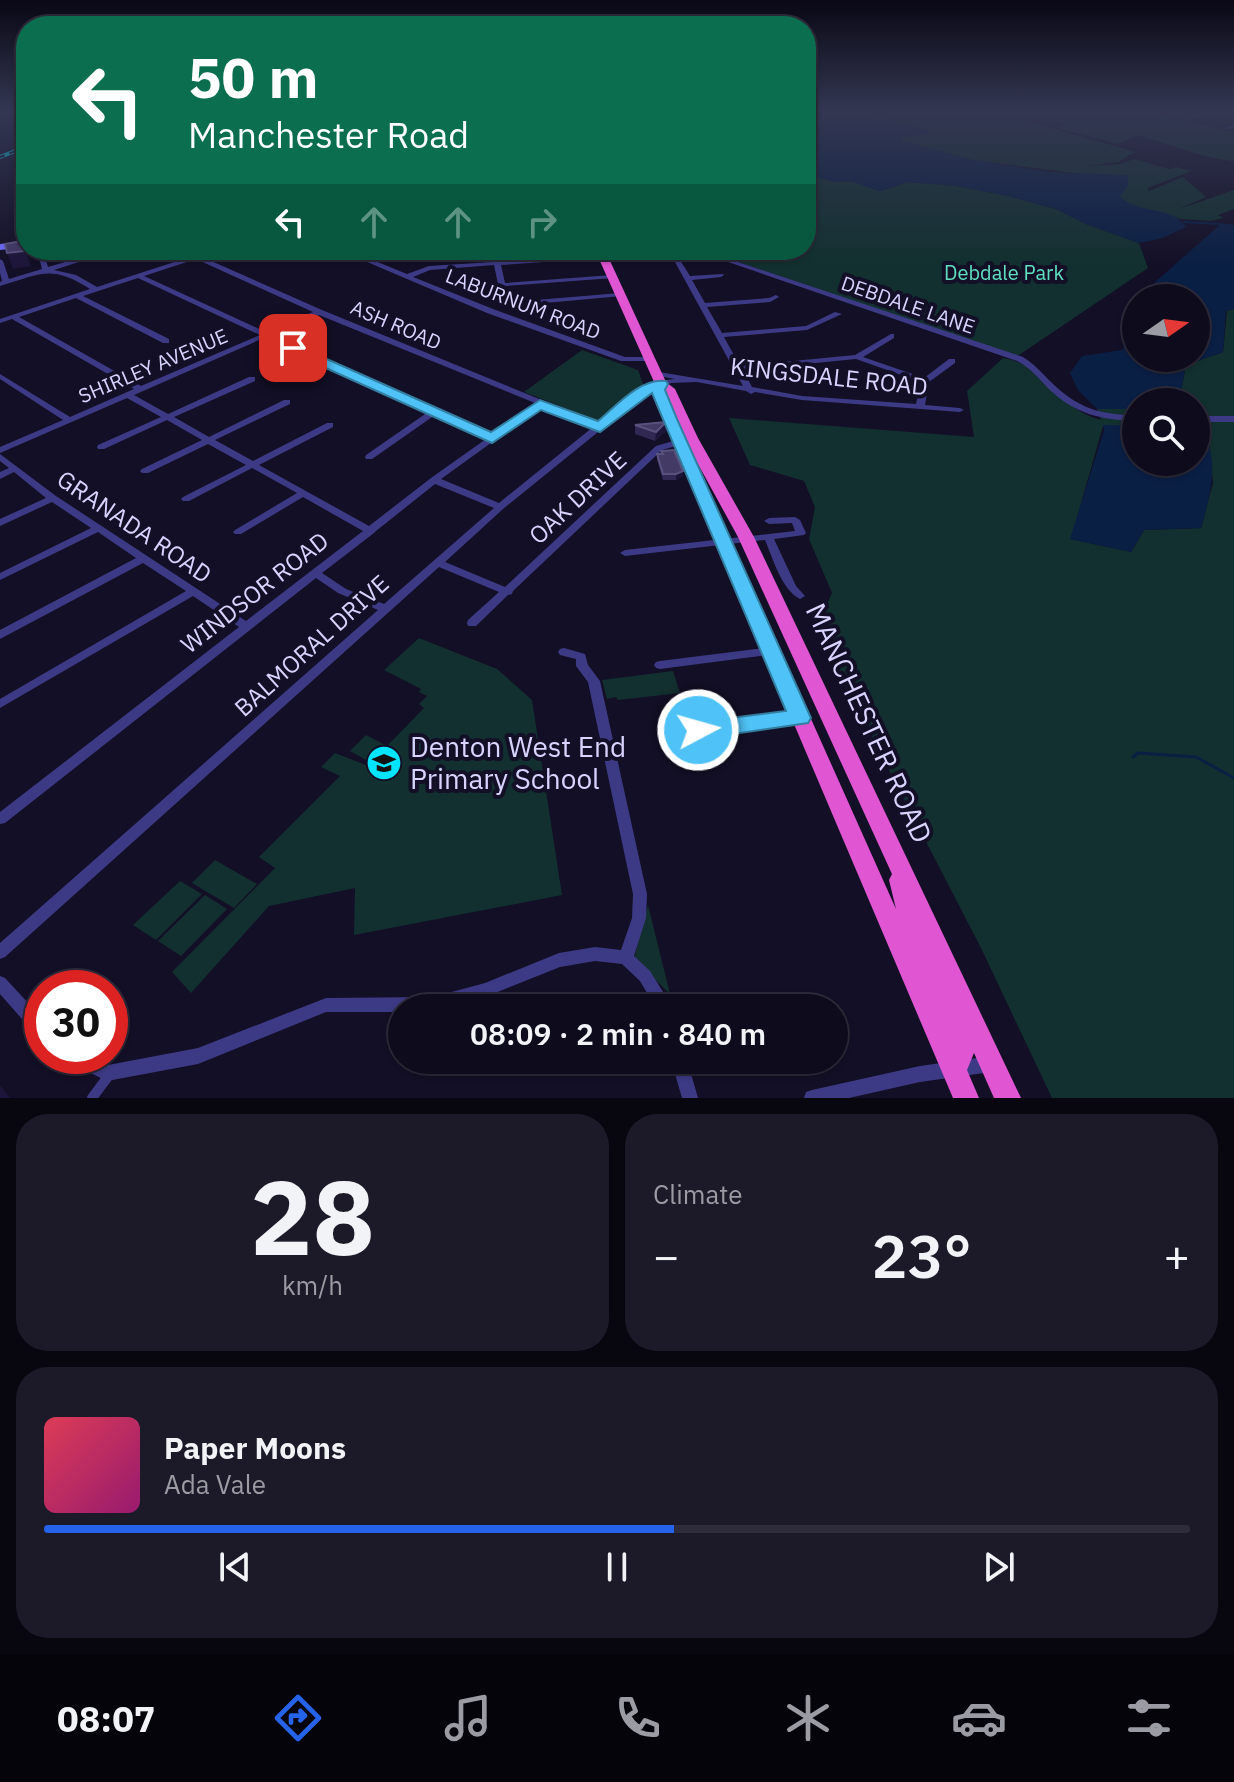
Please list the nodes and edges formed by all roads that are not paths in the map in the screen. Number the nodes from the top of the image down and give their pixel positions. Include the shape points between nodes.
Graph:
1 (43, 260) edge
2 (80, 260) edge
3 (186, 260) edge
4 (202, 260) edge
5 (366, 260) edge
6 (496, 260) edge
7 (526, 260) edge
8 (607, 260) edge
9 (675, 260) edge
10 (726, 260) edge
11 (0, 261) edge
12 (497, 263) junction
13 (46, 270) junction
14 (721, 275) dead end
15 (138, 276) junction
16 (406, 277) junction
17 (612, 277) junction
18 (688, 278) junction
19 (3, 283) edge
20 (502, 285) junction
21 (480, 287) dead end
22 (96, 290) junction
23 (620, 295) junction
24 (77, 296) junction
25 (776, 297) dead end
26 (512, 304) dead end
27 (703, 305) junction
28 (319, 312) junction
29 (838, 314) dead end
30 (13, 317) junction
31 (0, 321) edge
32 (721, 335) junction
33 (264, 336) junction
34 (891, 336) dead end
35 (166, 341) dead end
36 (857, 357) junction
37 (650, 359) junction
38 (952, 361) dead end
39 (739, 368) junction
40 (0, 376) edge
41 (659, 378) junction
42 (252, 379) dead end
43 (925, 381) junction
44 (140, 389) junction
45 (751, 392) junction
46 (128, 395) junction
47 (287, 402) dead end
48 (540, 404) junction
49 (920, 407) junction
50 (960, 410) dead end
51 (434, 412) junction
52 (167, 418) junction
53 (1122, 418) edge
54 (1210, 419) edge
55 (1234, 419) edge
56 (69, 420) junction
57 (330, 425) dead end
58 (600, 427) junction
59 (492, 438) junction
60 (208, 441) junction
61 (680, 442) junction
62 (101, 447) dead end
63 (0, 450) edge
64 (0, 457) edge
65 (369, 457) dead end
66 (252, 465) junction
67 (14, 469) junction
68 (145, 471) dead end
69 (0, 476) edge
70 (434, 480) junction
71 (302, 494) junction
72 (53, 498) junction
73 (186, 499) dead end
74 (500, 507) junction
75 (769, 521) dead end
76 (0, 523) edge
77 (99, 528) junction
78 (371, 531) junction
79 (238, 532) dead end
80 (768, 536) junction
81 (746, 537) junction
82 (725, 540) junction
83 (625, 553) dead end
84 (144, 558) junction
85 (439, 563) junction
86 (314, 572) junction
87 (0, 577) edge
88 (193, 592) junction
89 (508, 592) junction
90 (800, 596) dead end
91 (386, 609) junction
92 (472, 623) dead end
93 (247, 627) junction
94 (0, 635) edge
95 (772, 651) junction
96 (564, 652) dead end
97 (660, 665) dead end
98 (0, 704) edge
99 (800, 718) junction
100 (698, 730) dead end
101 (0, 819) edge
102 (892, 845) junction
103 (0, 952) edge
104 (626, 958) junction
105 (0, 983) edge
106 (656, 994) edge
107 (24, 1010) edge
108 (993, 1064) junction
109 (128, 1069) edge
110 (954, 1070) junction
111 (110, 1074) edge
112 (683, 1074) edge
113 (92, 1098) edge
114 (690, 1098) edge
115 (812, 1098) edge
116 (966, 1098) edge
117 (1008, 1098) edge

1 - 13 street
2 - 13 street
3 - 15 street
4 - 28 street, ASH ROAD
5 - 16 street, LABURNUM ROAD
6 - 12 street
7 - 12 street
8 - 17 highway, MANCHESTER ROAD
9 - 18 street
10 - 53 street, DEBDALE LANE via 1020,359 1079,409
11 - 19 street
12 - 16 street via 429,268
12 - 20 street
13 - 19 street
13 - 22 street via 74,276
14 - 18 street
15 - 22 street
15 - 33 street
16 - 37 street, LABURNUM ROAD via 624,359
17 - 20 street
17 - 23 highway, MANCHESTER ROAD
18 - 27 street
20 - 21 street
22 - 24 street
23 - 26 street
23 - 37 highway, MANCHESTER ROAD
24 - 30 street
24 - 35 street
25 - 27 street
27 - 32 street
28 - 33 street, SHIRLEY AVENUE
28 - 48 street, ASH ROAD
29 - 32 street via 807,328
30 - 31 street
30 - 44 street
32 - 39 street
33 - 44 street, SHIRLEY AVENUE
33 - 51 street
34 - 36 street
36 - 39 street
36 - 43 street
37 - 41 highway, MANCHESTER ROAD
38 - 43 street
39 - 45 street
40 - 56 street
41 - 45 street, KINGSDALE ROAD
41 - 58 street, BALMORAL DRIVE
41 - 61 highway, MANCHESTER ROAD via 658,390
41 - 81 highway, MANCHESTER ROAD
42 - 52 street
43 - 49 street
44 - 46 street, SHIRLEY AVENUE
45 - 49 street, KINGSDALE ROAD
46 - 52 street
46 - 56 street, SHIRLEY AVENUE
47 - 60 street
48 - 58 street, ASH ROAD
48 - 59 street, WINDSOR ROAD
49 - 50 street, KINGSDALE ROAD
51 - 59 street
51 - 65 street
52 - 60 street
52 - 62 street
54 - 55 street
56 - 63 street, SHIRLEY AVENUE
57 - 66 street
58 - 74 street, BALMORAL DRIVE
59 - 70 street, WINDSOR ROAD
60 - 66 street
60 - 68 street
61 - 82 highway, MANCHESTER ROAD
61 - 89 street, OAK DRIVE via 659,448
64 - 67 street, GRANADA ROAD
66 - 71 street
66 - 73 street
67 - 69 street
67 - 72 street, GRANADA ROAD
70 - 74 street
70 - 78 street, WINDSOR ROAD
71 - 78 street
71 - 79 street
72 - 76 street
72 - 77 street, GRANADA ROAD
74 - 85 street, BALMORAL DRIVE
75 - 80 street via 795,520 801,533
77 - 84 street, GRANADA ROAD
77 - 87 street
78 - 86 street, WINDSOR ROAD
80 - 81 street
80 - 90 street
81 - 82 street
81 - 102 highway, MANCHESTER ROAD
82 - 83 street
82 - 95 highway, MANCHESTER ROAD
84 - 88 street, GRANADA ROAD
84 - 94 street
85 - 89 street
85 - 91 street, BALMORAL DRIVE
86 - 91 street via 342,591
86 - 93 street, WINDSOR ROAD
88 - 93 street, GRANADA ROAD
88 - 98 street
89 - 92 street, OAK DRIVE
91 - 103 street, BALMORAL DRIVE
93 - 101 street, WINDSOR ROAD
95 - 97 street
95 - 99 highway, MANCHESTER ROAD
96 - 104 street via 581,657 594,681 640,894 639,918
99 - 100 street
99 - 110 highway, MANCHESTER ROAD
102 - 108 highway, MANCHESTER ROAD
102 - 110 highway via 910,921 961,1043
104 - 106 street
104 - 109 street via 595,954 559,960 433,1004 326,1005 198,1056
105 - 107 street
108 - 110 street
108 - 117 highway, MANCHESTER ROAD
110 - 115 street
110 - 116 highway, MANCHESTER ROAD
111 - 113 street
112 - 114 street

